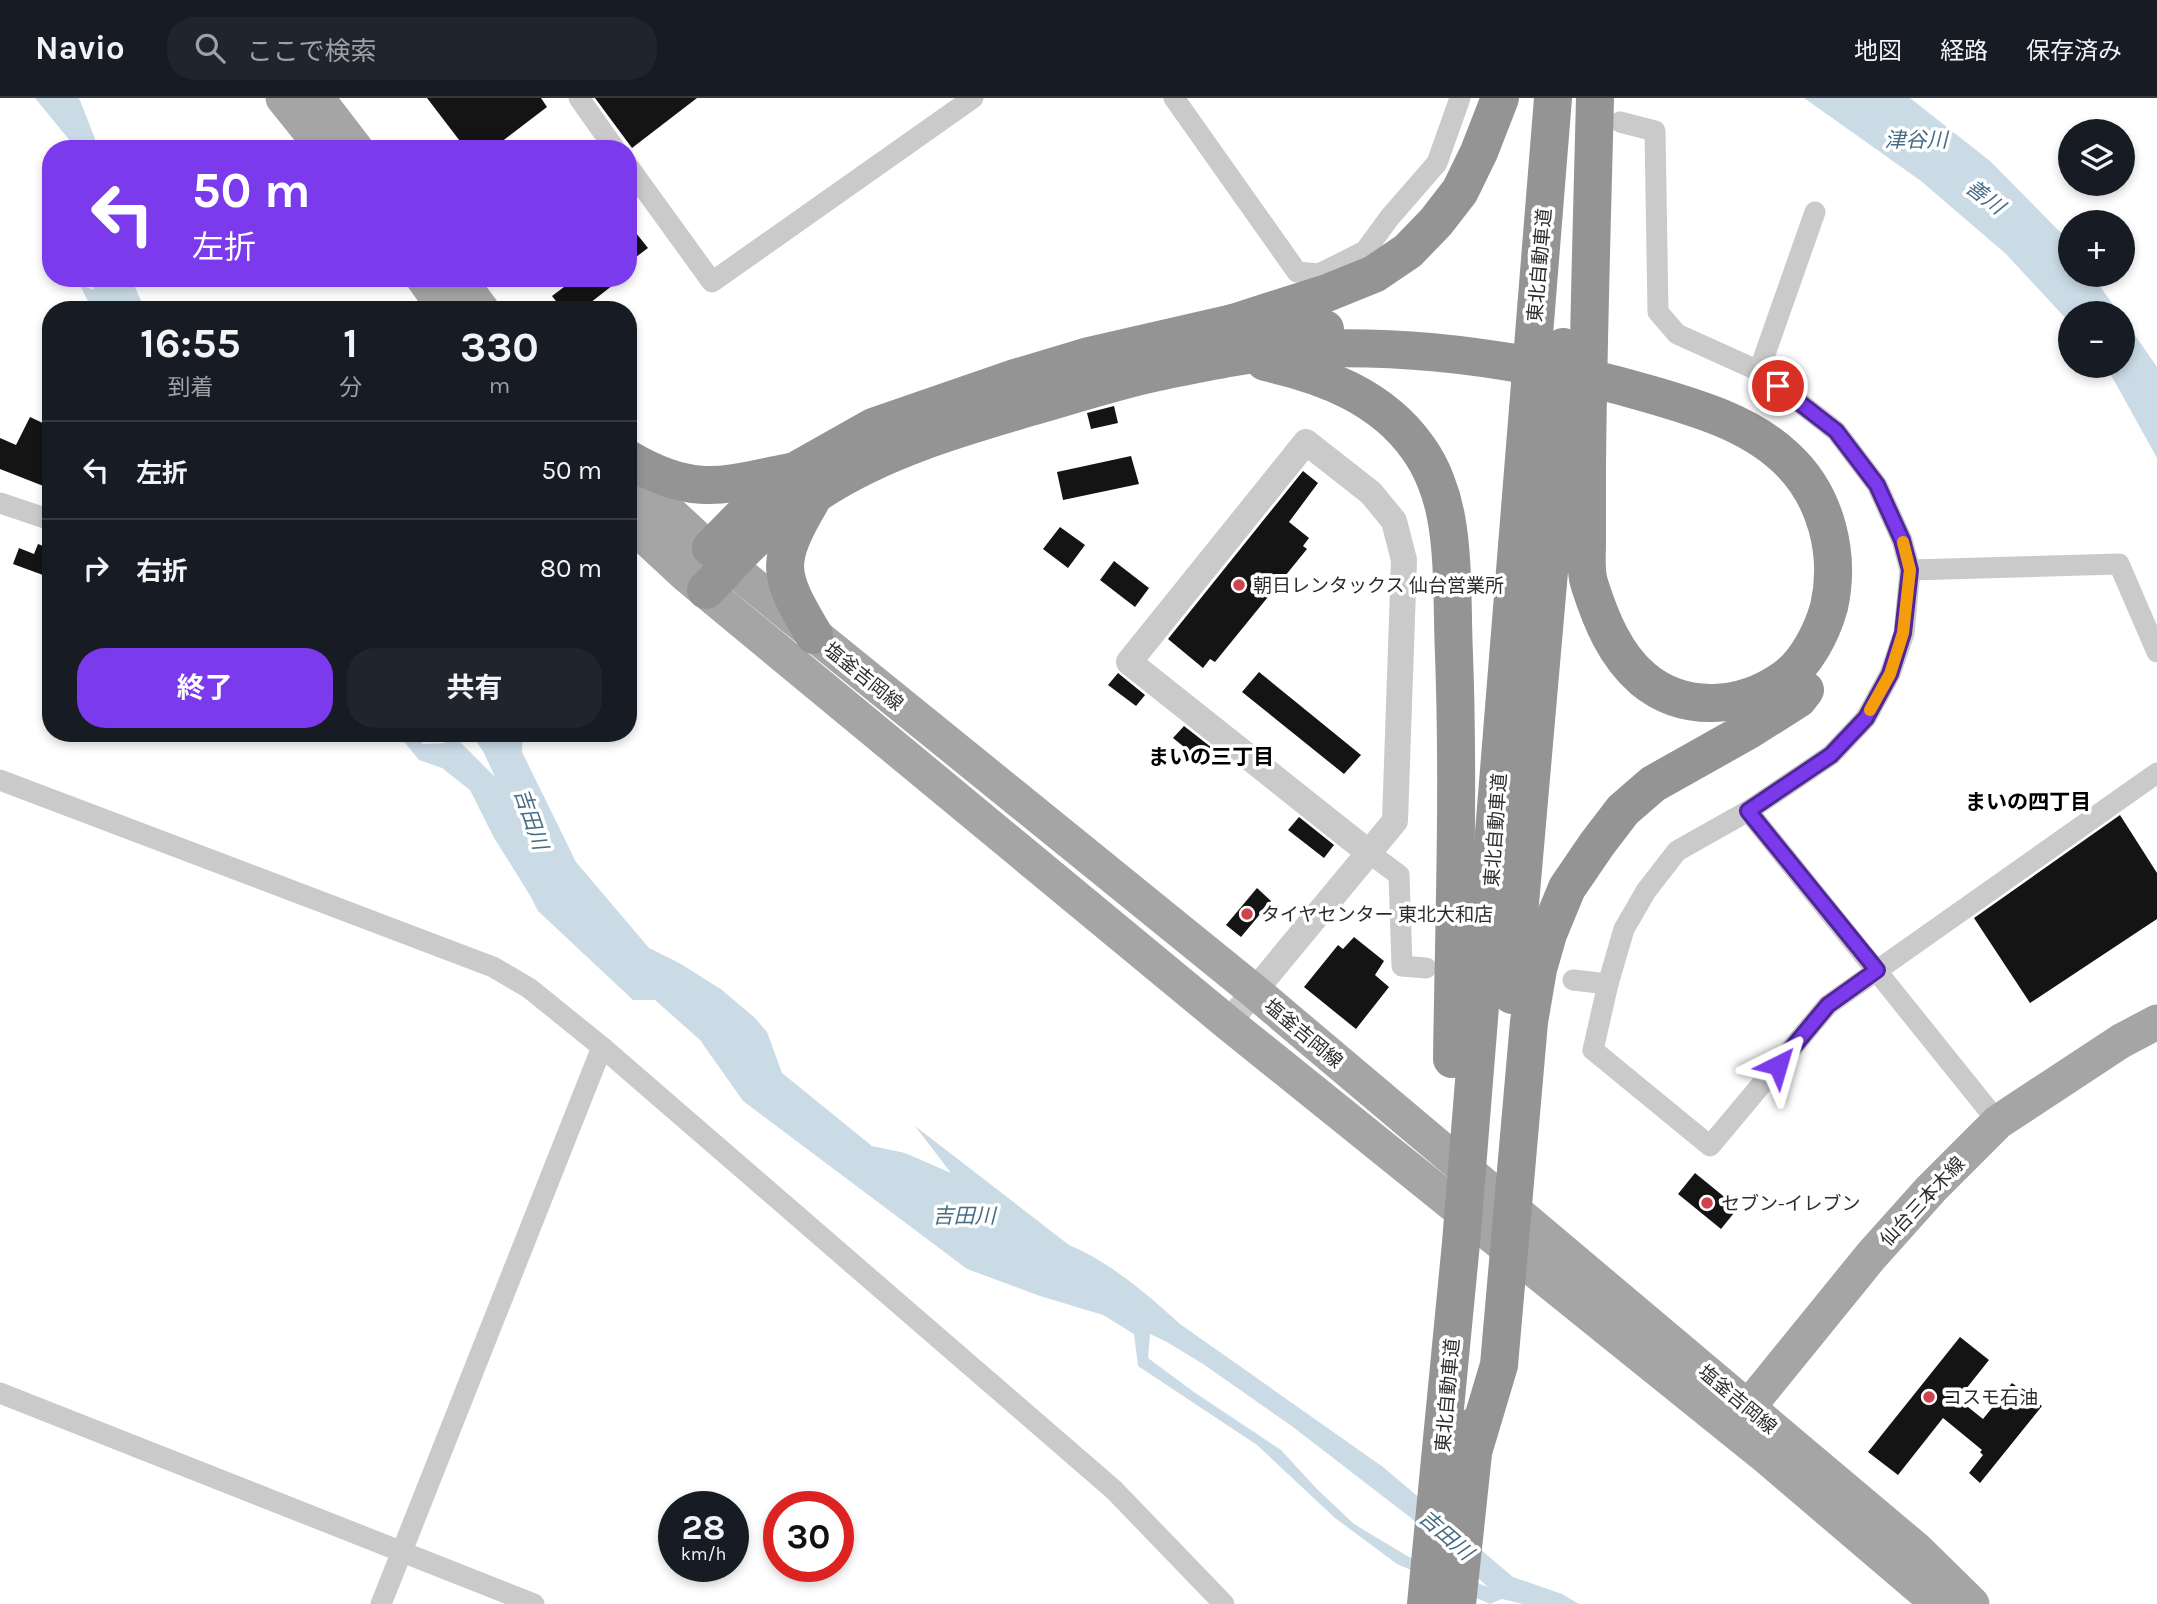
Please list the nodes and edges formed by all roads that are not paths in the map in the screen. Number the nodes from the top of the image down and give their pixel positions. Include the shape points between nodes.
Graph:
1 (283, 98) edge
2 (317, 98) edge
3 (579, 98) edge
4 (973, 98) edge
5 (1174, 98) edge
6 (1460, 98) edge
7 (1500, 98) edge
8 (1553, 98) edge
9 (1583, 98) edge
10 (1607, 110) edge
11 (317, 140) edge
12 (349, 140) edge
13 (609, 140) edge
14 (637, 178) edge
15 (1815, 212) dead end
16 (1564, 308) junction
17 (1238, 340) junction
18 (1759, 372) junction
19 (1557, 418) junction
20 (637, 464) edge
21 (805, 482) junction
22 (637, 485) edge
23 (0, 503) edge
24 (42, 517) edge
25 (637, 527) edge
26 (708, 570) junction
27 (1910, 570) junction
28 (814, 635) junction
29 (2157, 652) edge
30 (2157, 773) edge
31 (0, 780) edge
32 (1748, 811) junction
33 (1368, 852) junction
34 (1426, 968) dead end
35 (1877, 970) junction
36 (1573, 981) dead end
37 (1608, 984) junction
38 (1254, 991) junction
39 (2157, 1022) edge
40 (1228, 1023) junction
41 (602, 1047) junction
42 (1998, 1122) junction
43 (1460, 1125) junction
44 (1507, 1162) junction
45 (1476, 1254) junction
46 (0, 1393) edge
47 (1740, 1418) junction
48 (1459, 1442) junction
49 (402, 1551) junction
50 (381, 1604) edge
51 (534, 1604) edge
52 (1224, 1604) edge
53 (1426, 1604) edge
54 (1457, 1604) edge
55 (1939, 1604) edge
56 (1972, 1604) edge

1 - 11 main road
2 - 12 main road
3 - 13 street
4 - 14 street via 712,282
5 - 6 street via 1297,272 1319,275 1365,251 1437,163
7 - 17 highway via 1460,191 1408,251 1374,274
8 - 16 highway, 東北自動車道
9 - 16 highway, 東北自動車道
10 - 16 highway
10 - 18 street via 1655,131 1658,312 1677,334
15 - 18 street
16 - 19 highway, 東北自動車道
16 - 19 highway
17 - 19 highway via 1300,349 1473,356 1605,382 1740,426 1784,456 1810,485 1828,523 1832,590 1825,623 1788,677 1728,703 1703,704 1673,696 1645,680 1618,652 1587,577
17 - 21 highway via 1089,356 1015,378 873,427
17 - 43 highway via 1333,382 1395,421 1419,449 1446,517 1457,735
17 - 44 highway via 1486,339 1690,382 1752,408 1787,430 1834,483 1849,520 1857,557 1854,597 1828,666 1798,699 1653,784 1623,810 1567,888 1538,969
18 - 27 street via 1845,442 1877,485
19 - 43 highway, 東北自動車道
19 - 44 highway, 東北自動車道 via 1555,503
20 - 21 highway via 654,474 703,486
21 - 26 highway via 752,541
21 - 28 highway via 784,562 792,599
22 - 26 main road, 塩釜吉岡線
23 - 24 street
25 - 26 main road, 塩釜吉岡線
26 - 28 main road, 塩釜吉岡線
26 - 40 main road, 塩釜吉岡線
27 - 29 street via 2119,564
27 - 32 street via 1903,633 1890,674 1866,718 1831,755
28 - 38 main road, 塩釜吉岡線
30 - 35 street
31 - 41 street via 493,967 529,988
32 - 35 street
32 - 37 street via 1678,850 1624,929
33 - 33 street via 1395,821 1404,560 1394,521 1371,493 1306,443 1129,662
33 - 34 street via 1399,875 1402,966
33 - 38 street
35 - 37 street via 1828,1005 1710,1146 1593,1050
35 - 42 street
36 - 37 street
38 - 40 street
38 - 47 main road, 塩釜吉岡線
39 - 42 main road, 仙台三本木線
40 - 47 main road, 塩釜吉岡線
41 - 49 street
41 - 52 street via 1114,1490
42 - 47 main road, 仙台三本木線 via 1871,1256
43 - 45 highway, 東北自動車道
44 - 45 highway, 東北自動車道
45 - 48 highway, 東北自動車道
45 - 48 highway
46 - 49 street
47 - 55 main road, 塩釜吉岡線
47 - 56 main road, 塩釜吉岡線 via 1917,1550
48 - 53 highway, 東北自動車道
48 - 54 highway, 東北自動車道
49 - 50 street
49 - 51 street

